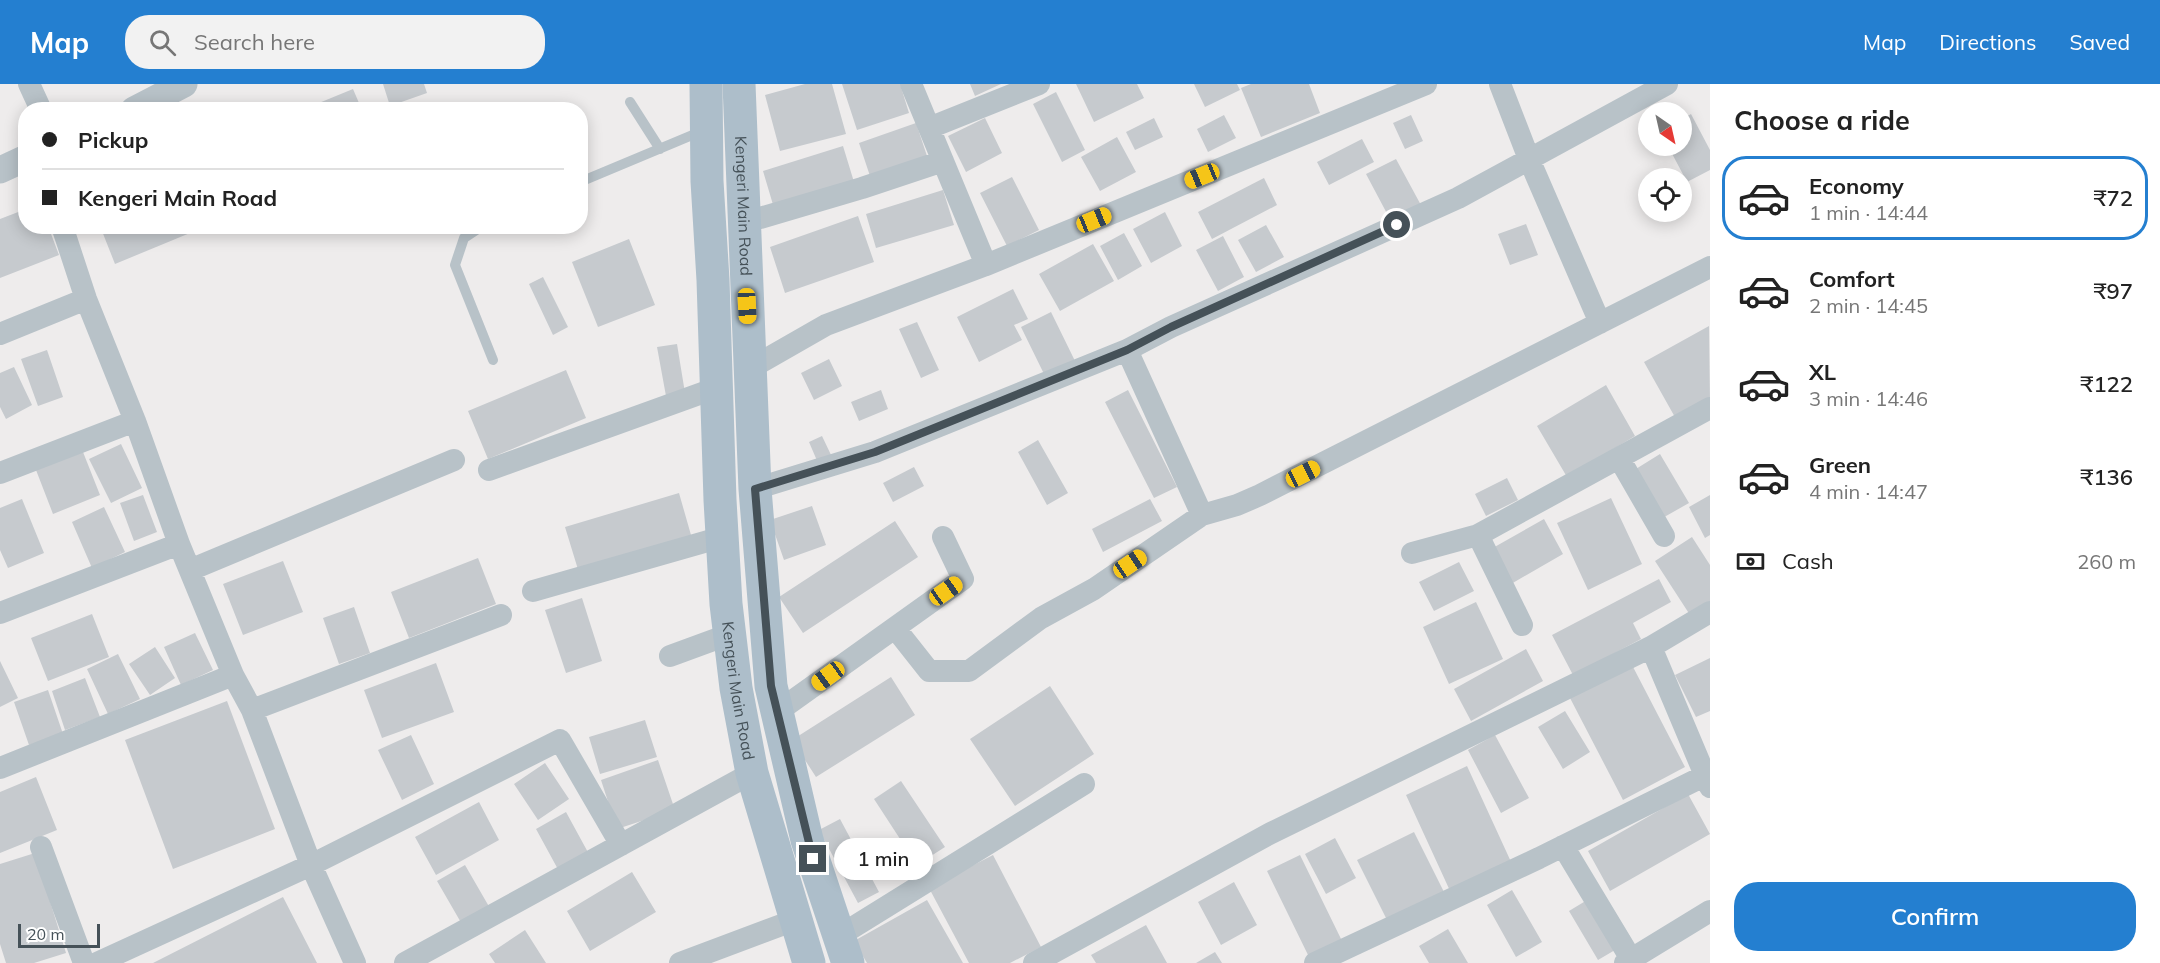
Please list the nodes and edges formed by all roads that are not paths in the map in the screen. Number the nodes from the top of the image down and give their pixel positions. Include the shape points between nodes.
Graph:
1 (29, 84) edge
2 (184, 84) edge
3 (706, 84) edge
4 (739, 84) edge
5 (911, 84) edge
6 (1039, 84) edge
7 (1426, 84) edge
8 (1500, 84) edge
9 (1662, 85) edge
10 (37, 102) edge
11 (149, 102) edge
12 (630, 102) dead end
13 (929, 128) junction
14 (708, 129) junction
15 (660, 149) junction
16 (1529, 159) junction
17 (943, 161) junction
18 (18, 162) edge
19 (0, 170) edge
20 (588, 179) edge
21 (743, 223) junction
22 (65, 234) edge
23 (470, 234) edge
24 (986, 265) junction
25 (1710, 267) edge
26 (86, 299) junction
27 (1600, 323) junction
28 (0, 334) edge
29 (1127, 350) junction
30 (493, 360) dead end
31 (749, 369) junction
32 (716, 388) junction
33 (1710, 408) edge
34 (135, 421) junction
35 (1619, 458) junction
36 (454, 460) dead end
37 (489, 470) dead end
38 (0, 473) edge
39 (755, 489) junction
40 (1202, 515) junction
41 (1478, 536) junction
42 (1664, 536) dead end
43 (722, 537) junction
44 (943, 537) dead end
45 (179, 544) junction
46 (1412, 554) dead end
47 (190, 570) junction
48 (533, 591) dead end
49 (1710, 612) edge
50 (0, 613) edge
51 (501, 615) dead end
52 (1522, 625) dead end
53 (895, 628) junction
54 (730, 634) junction
55 (1651, 647) junction
56 (670, 656) dead end
57 (233, 675) junction
58 (252, 710) junction
59 (777, 712) junction
60 (0, 768) edge
61 (752, 773) junction
62 (1708, 778) edge
63 (1084, 784) dead end
64 (621, 845) junction
65 (1563, 846) junction
66 (41, 847) dead end
67 (311, 865) junction
68 (1710, 912) edge
69 (795, 920) junction
70 (843, 949) edge
71 (1628, 961) edge
72 (84, 963) edge
73 (97, 963) edge
74 (355, 963) edge
75 (405, 963) edge
76 (680, 963) edge
77 (809, 963) edge
78 (1034, 963) edge
79 (1315, 963) edge

1 - 10 street
2 - 11 street
3 - 14 main road, Kengeri Main Road
4 - 21 main road, Kengeri Main Road
5 - 13 street
6 - 13 street
7 - 24 street
8 - 16 street
9 - 16 street
12 - 15 lane
13 - 17 street
14 - 15 lane
14 - 32 main road, Kengeri Main Road
15 - 20 lane
16 - 27 street
16 - 29 street via 1458,198
17 - 21 street
17 - 24 street
18 - 19 street
21 - 31 main road, Kengeri Main Road
22 - 26 street
23 - 30 lane via 464,238 455,265
24 - 31 street via 826,325
25 - 27 street
26 - 28 street
26 - 34 street
27 - 40 street via 1260,495
29 - 39 street via 875,452
29 - 40 street
31 - 39 main road, Kengeri Main Road
32 - 37 street
32 - 43 main road, Kengeri Main Road
33 - 35 street
34 - 38 street
34 - 45 street
35 - 41 street
35 - 42 street
36 - 47 street
39 - 59 main road, Kengeri Main Road via 771,686
40 - 53 street via 1094,589 1041,618 969,671 929,671
41 - 46 street
41 - 52 street
43 - 48 street
43 - 54 main road, Kengeri Main Road
44 - 53 street via 963,579
45 - 47 street
45 - 50 street
47 - 57 street
49 - 55 street
51 - 58 street
53 - 59 street
54 - 56 street
54 - 61 main road, Kengeri Main Road
55 - 62 street
55 - 78 street via 1271,833
57 - 58 street
57 - 60 street
58 - 67 street
59 - 70 main road, Kengeri Main Road via 807,840
61 - 64 street
61 - 69 main road, Kengeri Main Road
62 - 65 street
63 - 70 street
64 - 67 street via 560,740
64 - 75 street
65 - 71 street
65 - 79 street
66 - 72 street
67 - 73 street
67 - 74 street
68 - 71 street
69 - 76 street
69 - 77 main road, Kengeri Main Road

